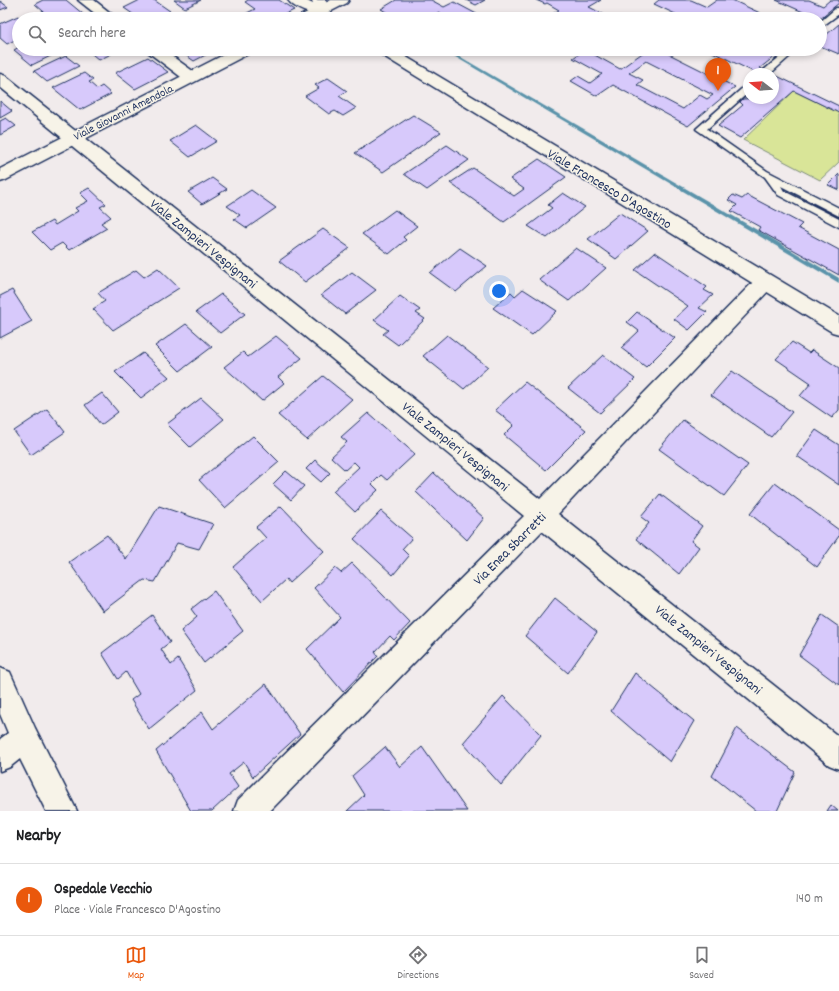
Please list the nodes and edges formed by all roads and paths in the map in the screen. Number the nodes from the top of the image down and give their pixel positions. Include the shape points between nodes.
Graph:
1 (85, 0) edge
2 (295, 0) edge
3 (342, 0) edge
4 (320, 6) edge
5 (839, 10) edge
6 (101, 12) edge
7 (827, 20) edge
8 (162, 56) edge
9 (232, 56) edge
10 (394, 56) edge
11 (786, 56) edge
12 (772, 68) edge
13 (191, 77) junction
14 (0, 79) edge
15 (743, 92) edge
16 (73, 138) junction
17 (764, 173) junction
18 (0, 176) edge
19 (839, 212) edge
20 (839, 223) edge
21 (765, 282) junction
22 (839, 326) edge
23 (542, 514) junction
24 (0, 682) edge
25 (25, 738) junction
26 (839, 755) edge
27 (0, 757) edge
28 (62, 811) edge
29 (249, 811) edge

1 - 6 street
2 - 4 street via 303,6
3 - 4 street
5 - 7 lane
8 - 13 street
9 - 13 street, Viale Giovanni Amendola
10 - 21 street, Viale Francesco D'Agostino
11 - 12 lane
13 - 16 street, Viale Giovanni Amendola
14 - 16 street, Viale Zampieri Vespignani
15 - 17 lane via 701,129
16 - 18 street, Viale Giovanni Amendola
16 - 23 street, Viale Zampieri Vespignani
17 - 19 lane
17 - 20 lane via 781,193
21 - 22 street, Viale Francesco D'Agostino
21 - 23 street, Via Enea Sbarretti
23 - 26 street, Viale Zampieri Vespignani
23 - 29 street, Via Enea Sbarretti
24 - 25 street
25 - 27 street
25 - 28 street

